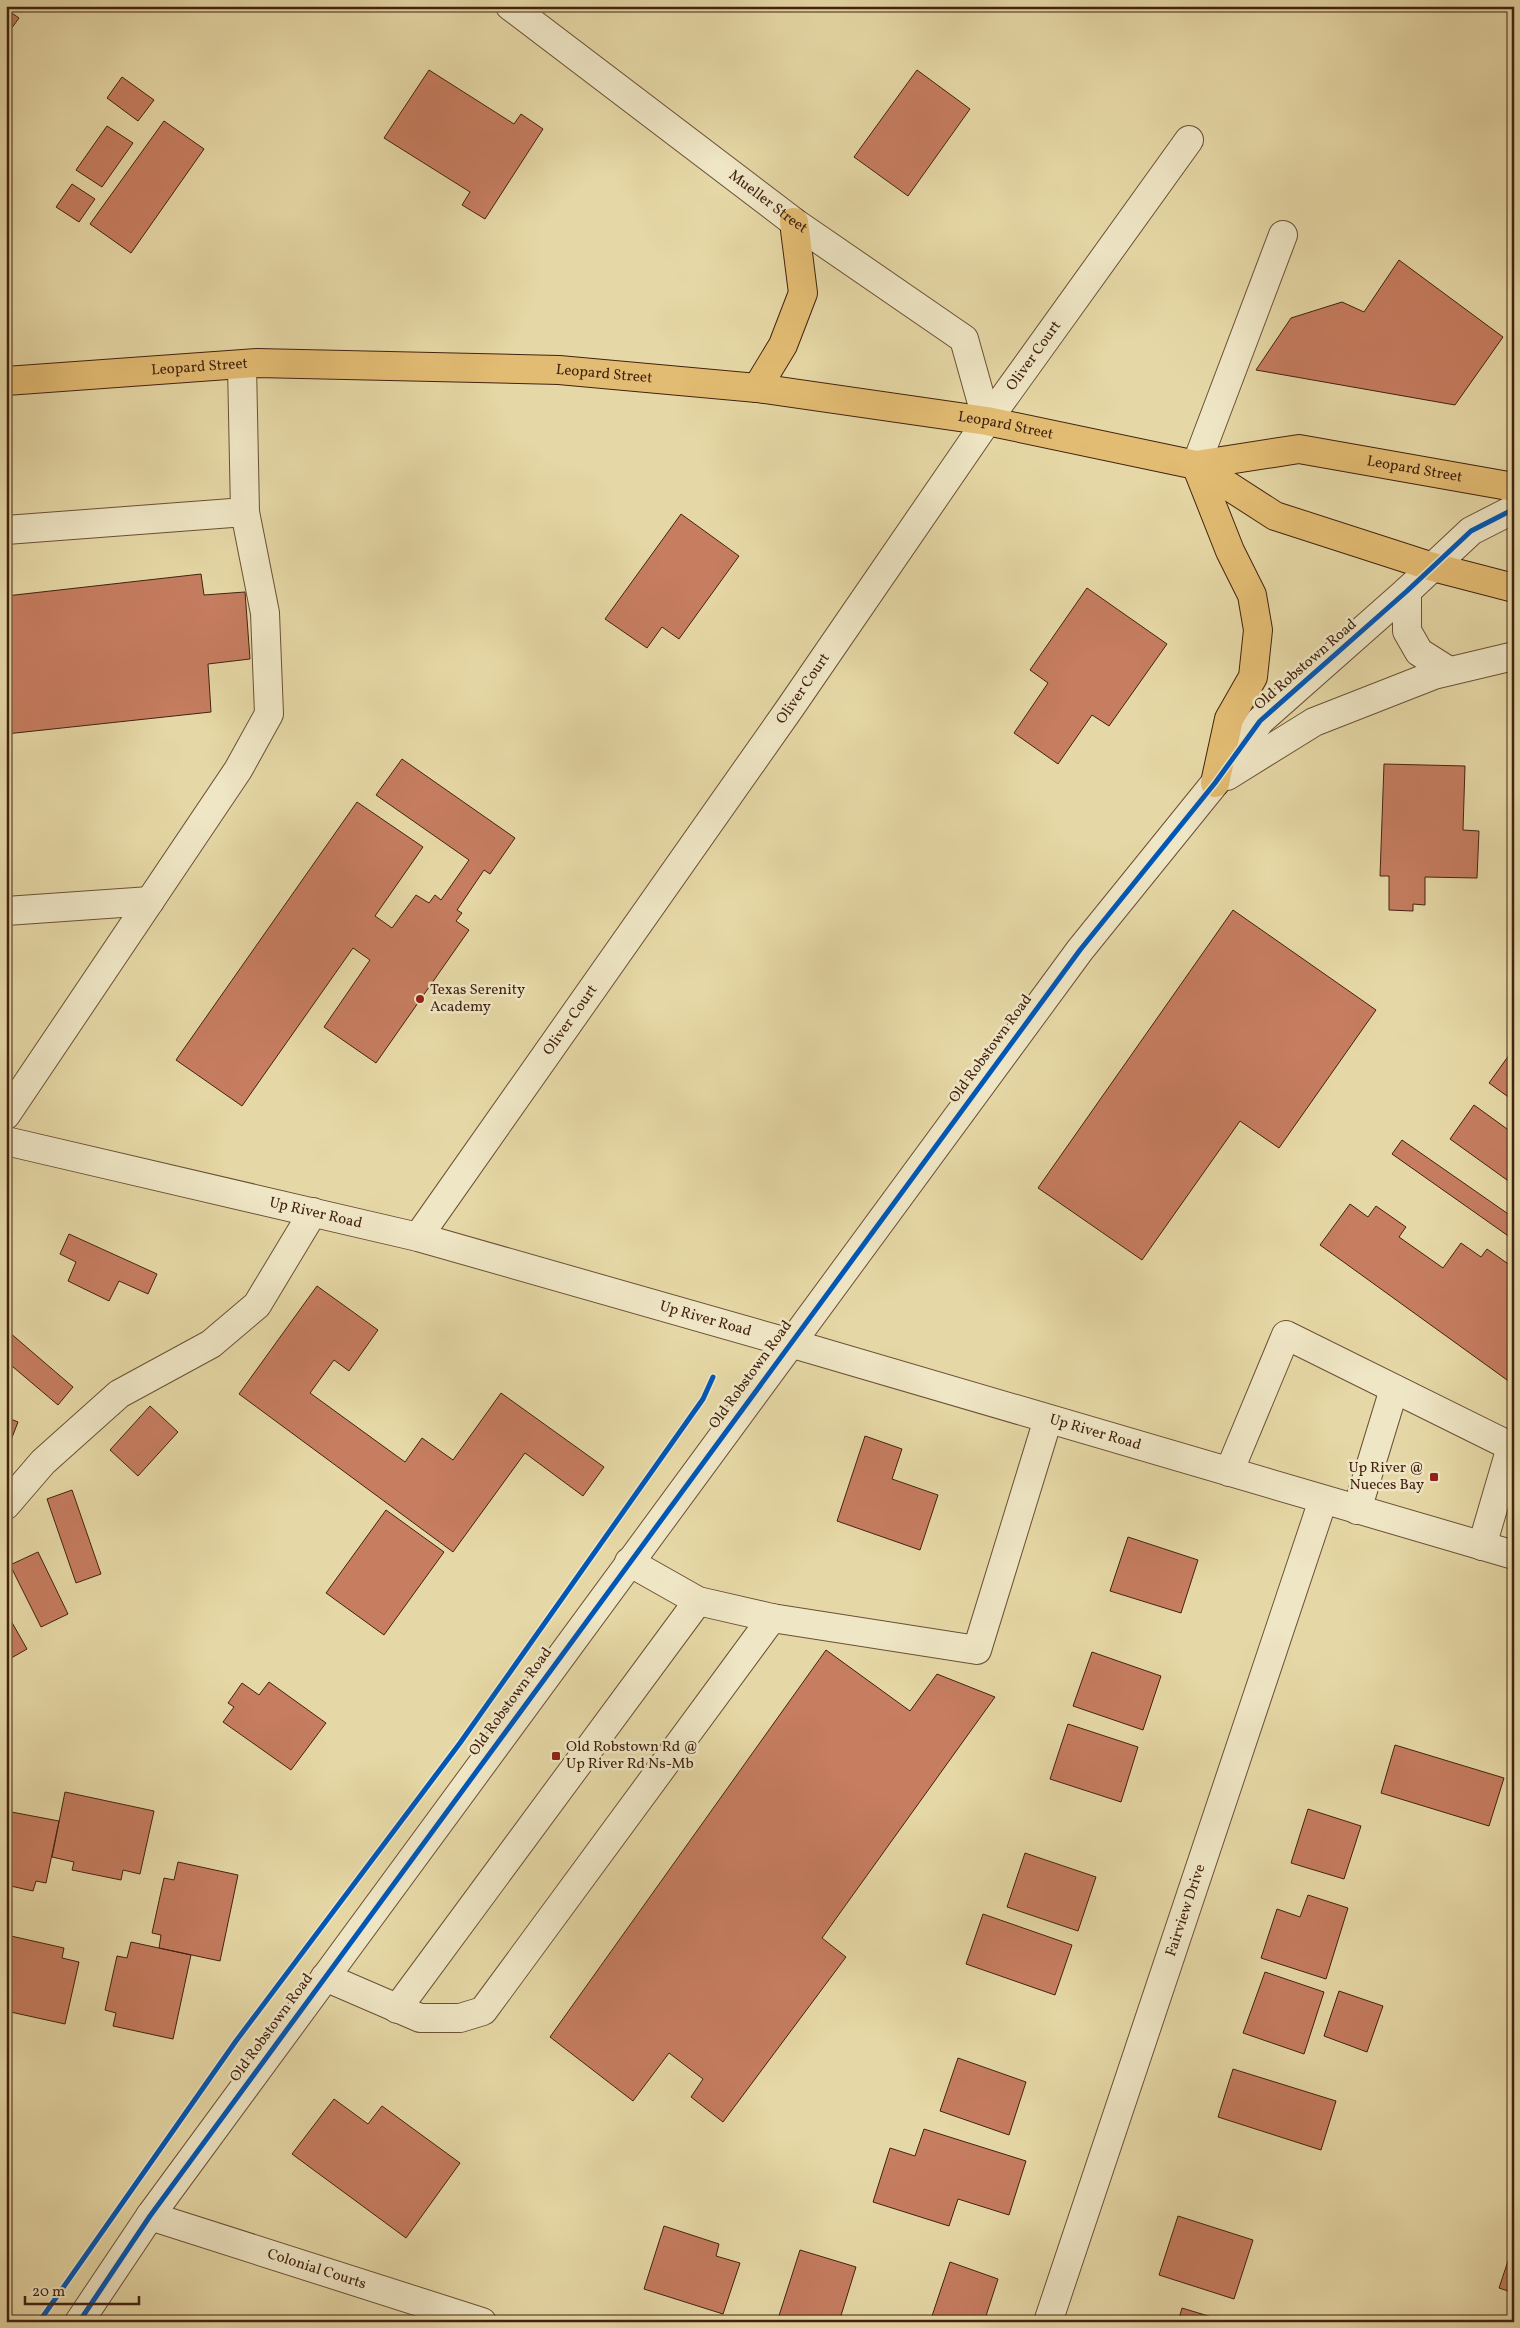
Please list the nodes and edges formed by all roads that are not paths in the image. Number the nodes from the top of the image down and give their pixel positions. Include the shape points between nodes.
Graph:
1 (510, 6) edge
2 (1188, 140) dead end
3 (794, 222) junction
4 (1283, 235) dead end
5 (242, 364) junction
6 (6, 381) edge
7 (757, 388) junction
8 (987, 421) junction
9 (1196, 464) junction
10 (1514, 487) edge
11 (1514, 509) edge
12 (245, 512) junction
13 (6, 530) edge
14 (1434, 567) junction
15 (1514, 588) edge
16 (1407, 591) junction
17 (1514, 656) edge
18 (1449, 671) junction
19 (1215, 783) junction
20 (150, 901) junction
21 (6, 911) edge
22 (6, 1115) edge
23 (6, 1141) edge
24 (313, 1212) junction
25 (418, 1237) junction
26 (790, 1343) junction
27 (1394, 1389) junction
28 (1048, 1419) junction
29 (1512, 1447) edge
30 (1229, 1472) junction
31 (1323, 1500) junction
32 (6, 1505) edge
33 (1357, 1510) junction
34 (1482, 1546) junction
35 (1514, 1555) edge
36 (629, 1562) junction
37 (698, 1601) junction
38 (772, 1618) junction
39 (325, 1977) junction
40 (397, 2009) junction
41 (150, 2216) junction
42 (79, 2322) edge
43 (482, 2322) edge
44 (1048, 2322) edge

1 - 3 street, Mueller Street
2 - 8 street, Oliver Court
3 - 7 main road via 803,294 783,345
3 - 8 street, Mueller Street via 964,339
4 - 9 street
5 - 6 main road, Leopard Street
5 - 7 main road, Leopard Street via 560,370
5 - 12 street
7 - 8 main road, Leopard Street
8 - 9 main road, Leopard Street
8 - 25 street, Oliver Court via 790,708
9 - 10 main road, Leopard Street via 1299,449
9 - 14 main road, Leopard Street via 1275,516
9 - 19 main road via 1230,551 1252,595 1258,630 1253,677 1229,718
11 - 14 street, Old Robstown Road via 1472,530
12 - 13 street
12 - 20 street via 265,613 269,714 238,770
14 - 15 main road, Leopard Street
14 - 16 street, Old Robstown Road
16 - 18 street via 1407,630 1419,652
16 - 19 street, Old Robstown Road via 1260,721
17 - 18 street, Old Robstown Road
18 - 19 street, Old Robstown Road via 1314,722
19 - 26 street, Old Robstown Road via 1080,950
20 - 21 street
20 - 22 street
23 - 24 street, Up River Road
24 - 25 street, Up River Road
24 - 32 street via 257,1305 211,1344 120,1394 43,1462
25 - 26 street, Up River Road
26 - 28 street, Up River Road
26 - 36 street, Old Robstown Road
27 - 29 street
27 - 30 street via 1286,1335
27 - 33 street
28 - 30 street, Up River Road
28 - 38 street via 977,1650
29 - 34 street
30 - 31 street, Up River Road
31 - 33 street, Up River Road
31 - 44 street, Fairview Drive
33 - 34 street, Up River Road
34 - 35 street, Up River Road
36 - 37 street
36 - 39 street, Old Robstown Road
37 - 38 street
37 - 40 street
38 - 40 street via 483,2011 460,2018 420,2018
39 - 40 street
39 - 41 street, Old Robstown Road
41 - 42 street, Old Robstown Road
41 - 43 street, Colonial Courts

